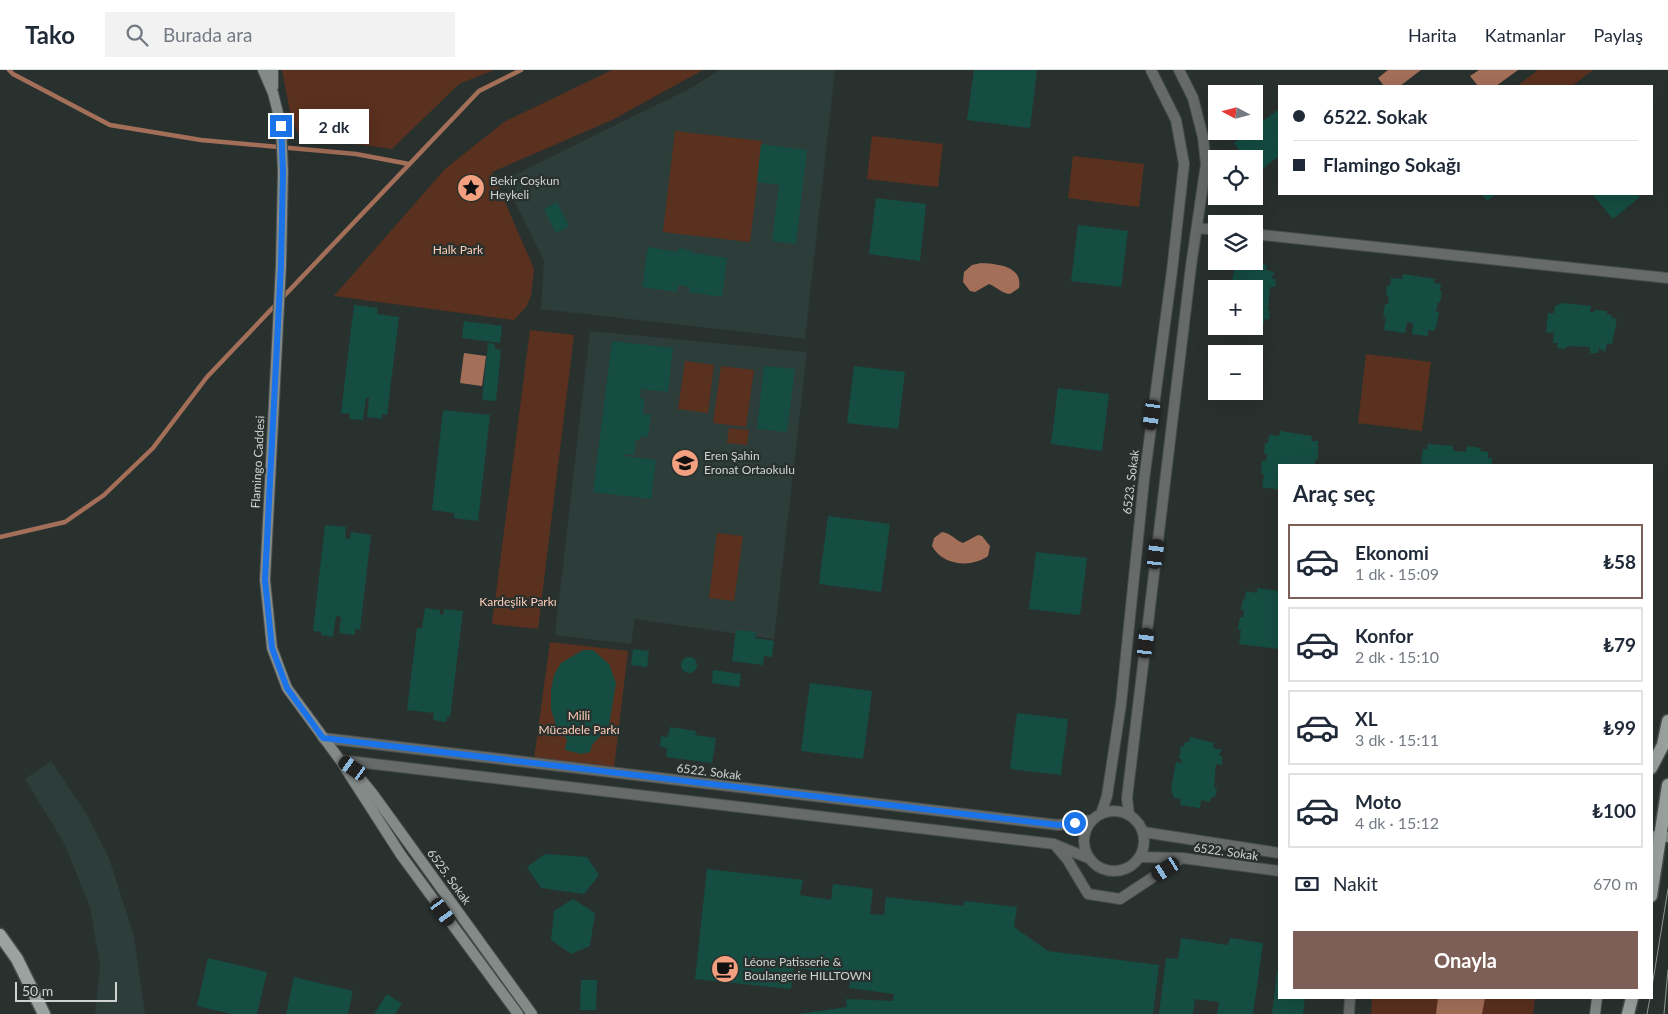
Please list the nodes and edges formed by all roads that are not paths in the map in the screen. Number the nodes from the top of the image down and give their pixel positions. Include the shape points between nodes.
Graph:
1 (263, 70) edge
2 (273, 70) edge
3 (1151, 70) edge
4 (1179, 70) edge
5 (273, 93) junction
6 (1197, 228) junction
7 (1208, 229) edge
8 (1263, 235) edge
9 (1668, 278) edge
10 (1668, 721) edge
11 (323, 738) junction
12 (340, 760) junction
13 (1653, 764) edge
14 (1668, 786) edge
15 (1129, 815) junction
16 (1096, 817) junction
17 (1143, 832) junction
18 (1660, 836) edge
19 (1054, 844) junction
20 (1278, 853) edge
21 (1140, 857) junction
22 (1088, 858) junction
23 (1182, 858) junction
24 (1278, 871) edge
25 (1653, 883) edge
26 (0, 935) edge
27 (1350, 999) edge
28 (1597, 999) edge
29 (1632, 999) edge
30 (44, 1014) edge
31 (518, 1014) edge
32 (532, 1014) edge
33 (1348, 1014) edge
34 (1595, 1014) edge
35 (1628, 1014) edge

1 - 5 street
2 - 5 street
3 - 16 street, 6523. Sokak via 1176,120 1184,164 1144,480 1121,704 1107,796
4 - 6 street via 1193,98 1203,137 1206,164
5 - 11 street, Flamingo Caddesi via 281,126 283,172 265,580 272,648 287,688
6 - 7 street
6 - 15 street via 1127,798
8 - 9 street
10 - 13 main road via 1663,744
11 - 12 street, 6525. Sokak
11 - 16 street, 6522. Sokak via 1058,825
12 - 19 street
12 - 31 street, 6525. Sokak via 401,855
12 - 32 street, 6525. Sokak via 353,768 373,794
14 - 18 main road
15 - 16 street via 1110,811
15 - 17 street
16 - 22 street via 1084,834
17 - 20 street, 6522. Sokak
17 - 21 street
18 - 25 main road
19 - 22 street
19 - 23 street via 1068,859 1088,894 1120,899
21 - 22 street via 1127,869 1110,871 1101,869
21 - 23 street, 6522. Sokak
23 - 24 street, 6522. Sokak
26 - 30 main road via 18,959
27 - 33 street
28 - 34 street
29 - 35 main road

